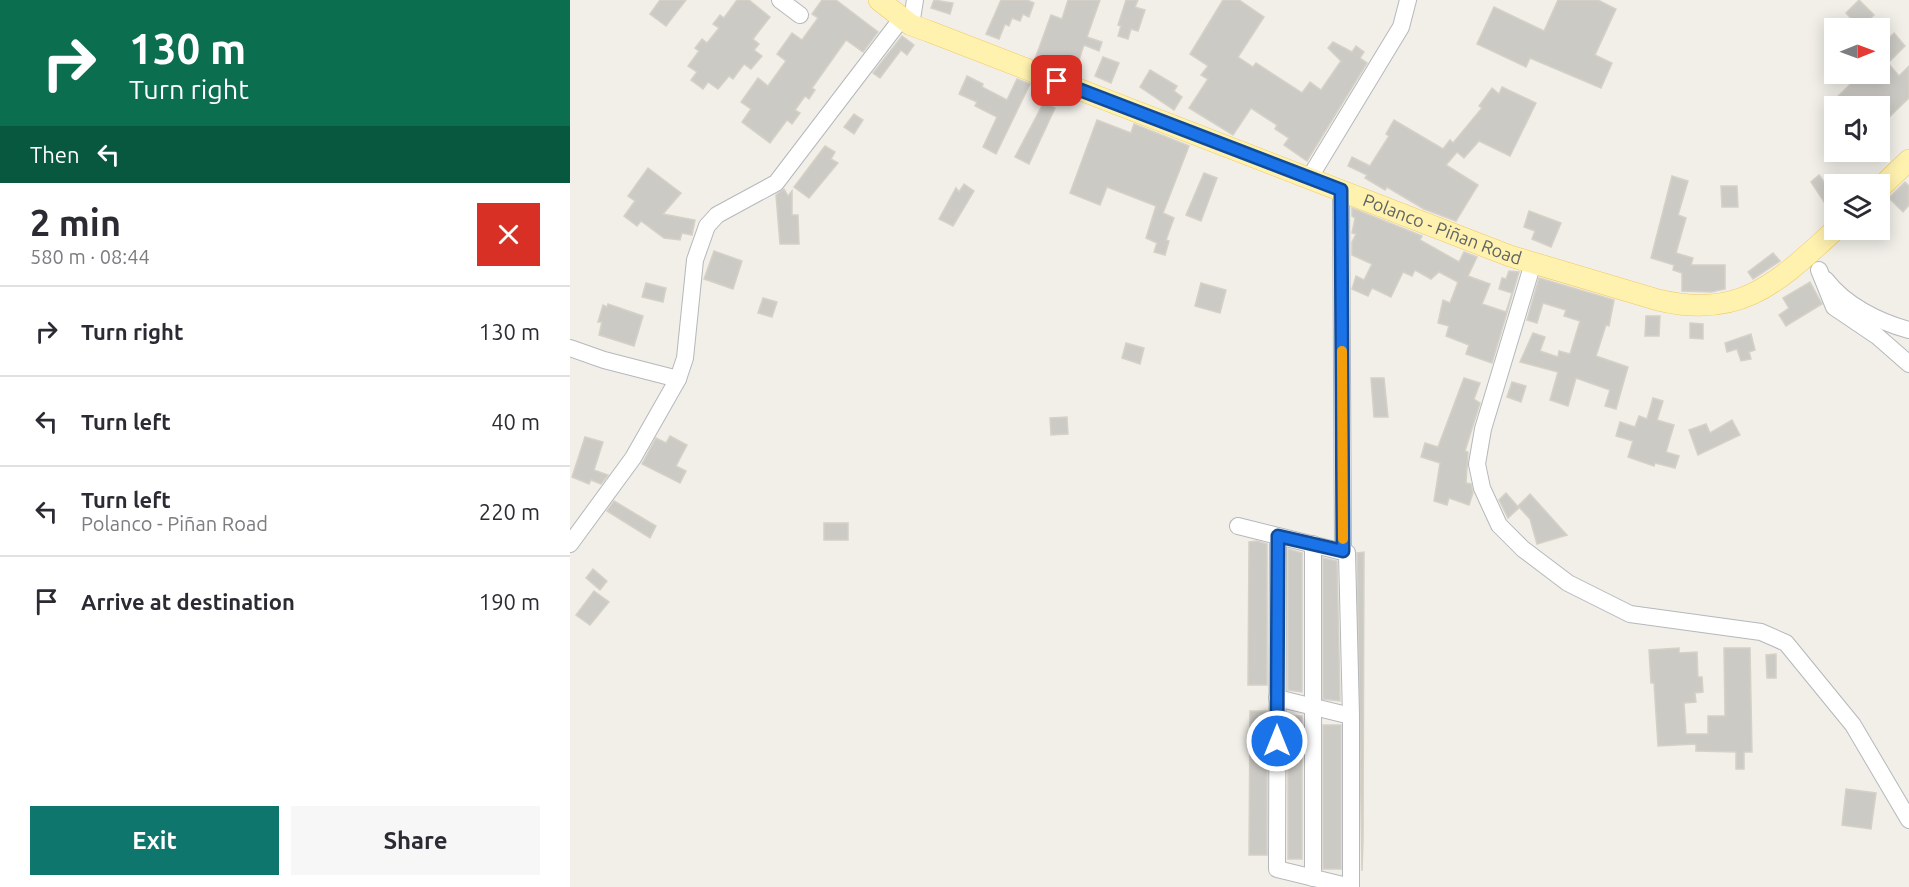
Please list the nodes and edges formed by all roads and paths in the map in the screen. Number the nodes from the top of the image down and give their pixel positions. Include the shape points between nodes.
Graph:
1 (780, 0) edge
2 (879, 0) edge
3 (915, 0) edge
4 (1408, 0) edge
5 (800, 15) dead end
6 (907, 22) junction
7 (1909, 160) edge
8 (1310, 177) junction
9 (1890, 178) edge
10 (1341, 190) junction
11 (1829, 240) edge
12 (1533, 263) junction
13 (1814, 263) junction
14 (1906, 325) edge
15 (570, 348) edge
16 (1909, 364) edge
17 (678, 379) junction
18 (1238, 526) dead end
19 (1278, 536) junction
20 (570, 544) edge
21 (1313, 544) junction
22 (1343, 551) junction
23 (1277, 698) junction
24 (1312, 707) junction
25 (1351, 716) junction
26 (1909, 820) edge
27 (1313, 878) junction

1 - 5 street
2 - 6 main road, Polanco - Piñan Road
3 - 6 street
4 - 8 street via 1396,37
6 - 8 main road, Polanco - Piñan Road
6 - 17 street via 776,183 717,215 707,226 695,260
7 - 9 main road
8 - 10 main road, Polanco - Piñan Road
10 - 12 main road, Polanco - Piñan Road
10 - 22 street
11 - 13 main road, Polanco - Piñan Road
12 - 13 main road, Polanco - Piñan Road via 1658,300 1706,307 1749,298 1787,274
12 - 26 street via 1478,456 1482,488 1499,525 1568,583 1611,607 1629,614 1761,632 1786,643 1853,725
13 - 14 street via 1832,287 1857,307 1883,322
13 - 16 street via 1834,307
15 - 17 street
17 - 20 street via 633,458
18 - 19 street
19 - 21 street
19 - 23 street
21 - 22 street
21 - 24 street
22 - 25 street via 1348,557
23 - 24 street
23 - 27 street via 1277,869
24 - 25 street
24 - 27 street
25 - 27 street via 1351,887

